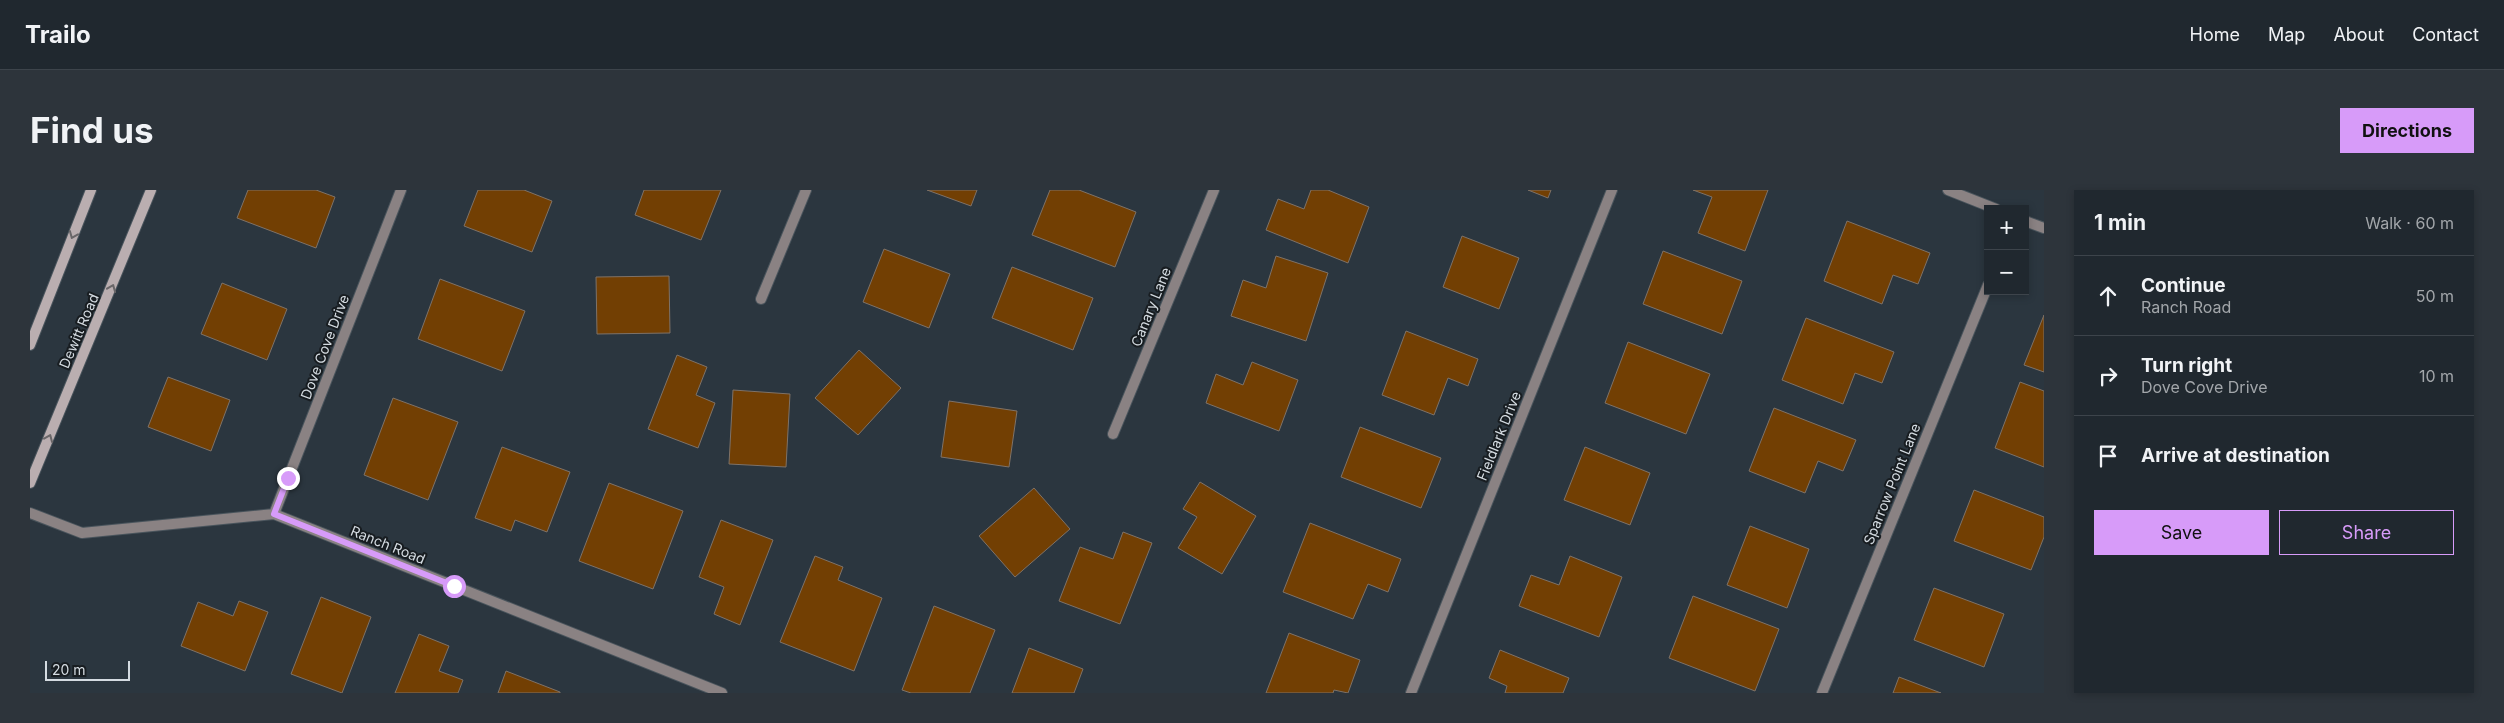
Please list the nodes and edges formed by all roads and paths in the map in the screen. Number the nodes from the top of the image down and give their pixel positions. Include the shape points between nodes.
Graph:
1 (91, 190) edge
2 (151, 190) edge
3 (401, 190) edge
4 (806, 190) edge
5 (1214, 190) edge
6 (1612, 190) edge
7 (1948, 190) edge
8 (1986, 205) edge
9 (2029, 222) edge
10 (2044, 228) edge
11 (1984, 295) edge
12 (762, 299) dead end
13 (30, 346) edge
14 (1113, 434) dead end
15 (30, 483) edge
16 (30, 513) edge
17 (274, 514) junction
18 (722, 693) edge
19 (1411, 693) edge
20 (1822, 693) edge

1 -> 13 main road
15 -> 2 main road, Dewitt Road
3 - 17 street, Dove Cove Drive
4 - 12 street
5 - 14 street, Canary Lane
6 - 19 street, Fieldlark Drive
7 - 8 street
9 - 10 street
11 - 20 street, Sparrow Point Lane
16 - 17 street, Ranch Road via 82,533
17 - 18 street, Ranch Road

